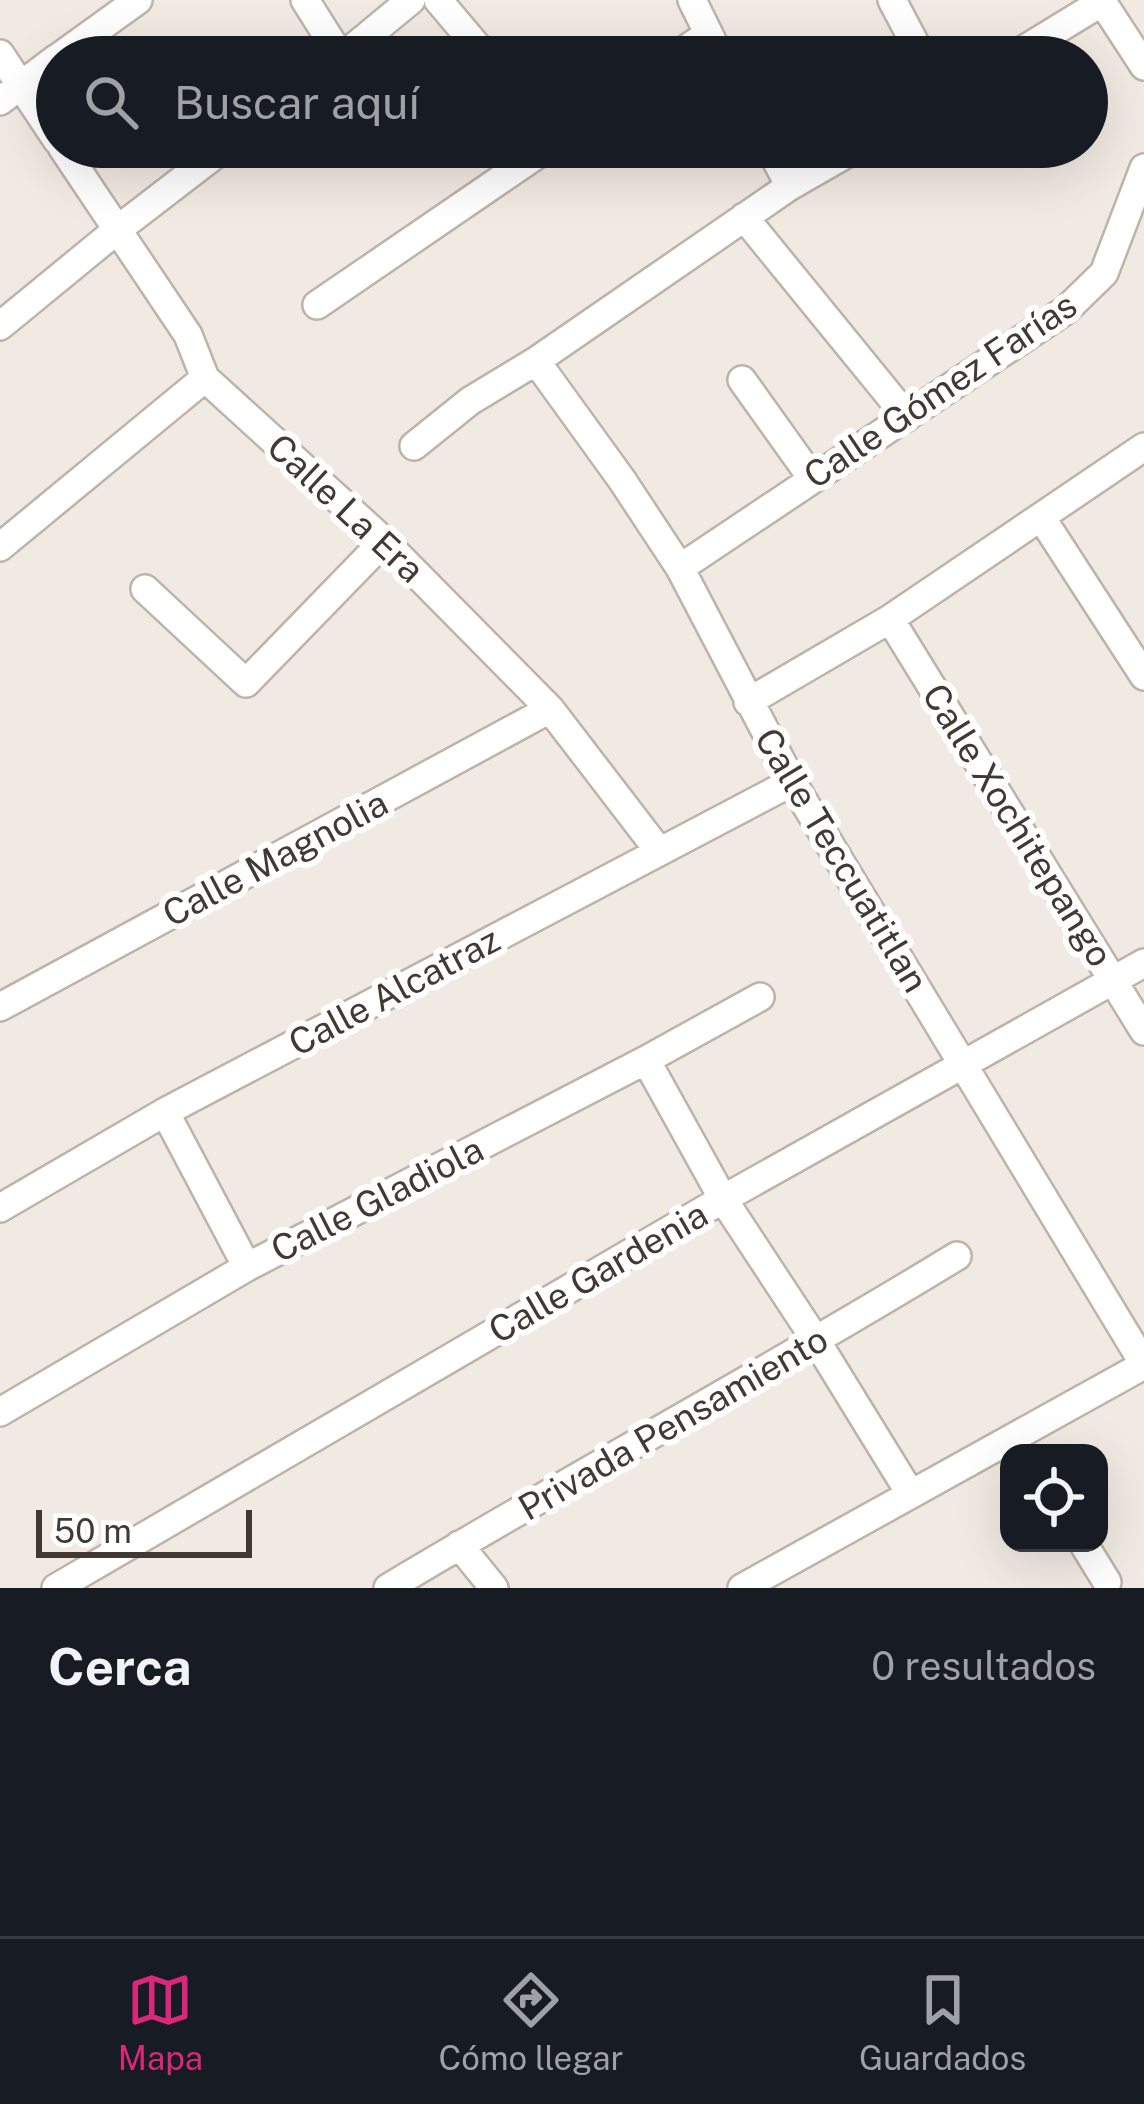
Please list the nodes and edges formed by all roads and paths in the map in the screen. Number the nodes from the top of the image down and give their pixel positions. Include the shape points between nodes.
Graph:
1 (138, 0) edge
2 (305, 0) edge
3 (411, 0) edge
4 (438, 0) edge
5 (692, 0) edge
6 (892, 0) edge
7 (1102, 1) edge
8 (88, 36) edge
9 (328, 36) edge
10 (367, 36) edge
11 (468, 36) edge
12 (710, 36) edge
13 (911, 36) edge
14 (1046, 36) edge
15 (0, 54) edge
16 (1144, 66) edge
17 (36, 74) edge
18 (10, 93) edge
19 (36, 120) edge
20 (75, 168) edge
21 (198, 168) edge
22 (517, 168) edge
23 (780, 168) edge
24 (821, 168) edge
25 (1144, 168) edge
26 (790, 186) junction
27 (744, 217) junction
28 (117, 230) junction
29 (317, 305) dead end
30 (0, 326) edge
31 (536, 361) junction
32 (205, 378) junction
33 (742, 380) dead end
34 (907, 417) junction
35 (414, 446) dead end
36 (1144, 447) edge
37 (812, 478) junction
38 (1041, 517) junction
39 (384, 541) junction
40 (0, 547) edge
41 (680, 568) junction
42 (145, 589) dead end
43 (890, 620) junction
44 (1144, 676) edge
45 (748, 702) junction
46 (550, 709) junction
47 (792, 782) junction
48 (659, 851) junction
49 (1144, 964) edge
50 (1115, 980) junction
51 (760, 997) dead end
52 (0, 1007) edge
53 (1144, 1031) edge
54 (646, 1060) junction
55 (965, 1064) junction
56 (165, 1112) junction
57 (723, 1199) junction
58 (0, 1208) edge
59 (957, 1256) dead end
60 (247, 1267) junction
61 (817, 1342) junction
62 (1144, 1364) edge
63 (0, 1412) edge
64 (1023, 1443) edge
65 (910, 1493) junction
66 (459, 1545) junction
67 (1089, 1552) edge
68 (1107, 1582) dead end
69 (56, 1588) edge
70 (388, 1588) edge
71 (494, 1588) edge
72 (742, 1588) edge

1 - 8 street
2 - 9 street
3 - 10 street
4 - 11 street
5 - 12 street
6 - 13 street
7 - 14 street
7 - 16 street
15 - 18 street, Calle La Era
17 - 18 street
18 - 19 street, Calle La Era
20 - 28 street, Calle La Era
21 - 28 street
22 - 29 street
23 - 26 street
24 - 26 street
25 - 34 street, Calle Gómez Farías via 1104,273 1066,310
26 - 27 street
27 - 31 street
27 - 34 street
28 - 30 street
28 - 32 street, Calle La Era via 188,335
31 - 35 street
31 - 41 street, Calle Teccuatitlan
32 - 39 street, Calle La Era
32 - 40 street
33 - 37 street
34 - 37 street, Calle Gómez Farías
36 - 38 street
37 - 41 street, Calle Gómez Farías
38 - 43 street
38 - 44 street
39 - 42 street via 246,683
39 - 46 street, Calle La Era
41 - 45 street, Calle Teccuatitlan
43 - 45 street
43 - 50 street, Calle Xochitepango
45 - 47 street, Calle Teccuatitlan
46 - 48 street, Calle La Era
46 - 52 street, Calle Magnolia
47 - 48 street, Calle Alcatraz
47 - 55 street, Calle Teccuatitlan
48 - 56 street, Calle Alcatraz
49 - 50 street, Calle Gardenia
50 - 53 street, Calle Xochitepango
50 - 55 street, Calle Gardenia
51 - 54 street, Calle Gladiola
54 - 57 street
54 - 60 street, Calle Gladiola
55 - 57 street, Calle Gardenia
55 - 62 street, Calle Teccuatitlan
56 - 58 street, Calle Alcatraz
56 - 60 street
57 - 61 street
57 - 69 street, Calle Gardenia
59 - 61 street, Privada Pensamiento
60 - 63 street, Calle Gladiola
61 - 65 street
61 - 66 street, Privada Pensamiento
62 - 64 street
64 - 65 street
65 - 72 street
66 - 70 street, Privada Pensamiento
66 - 71 street
67 - 68 street

